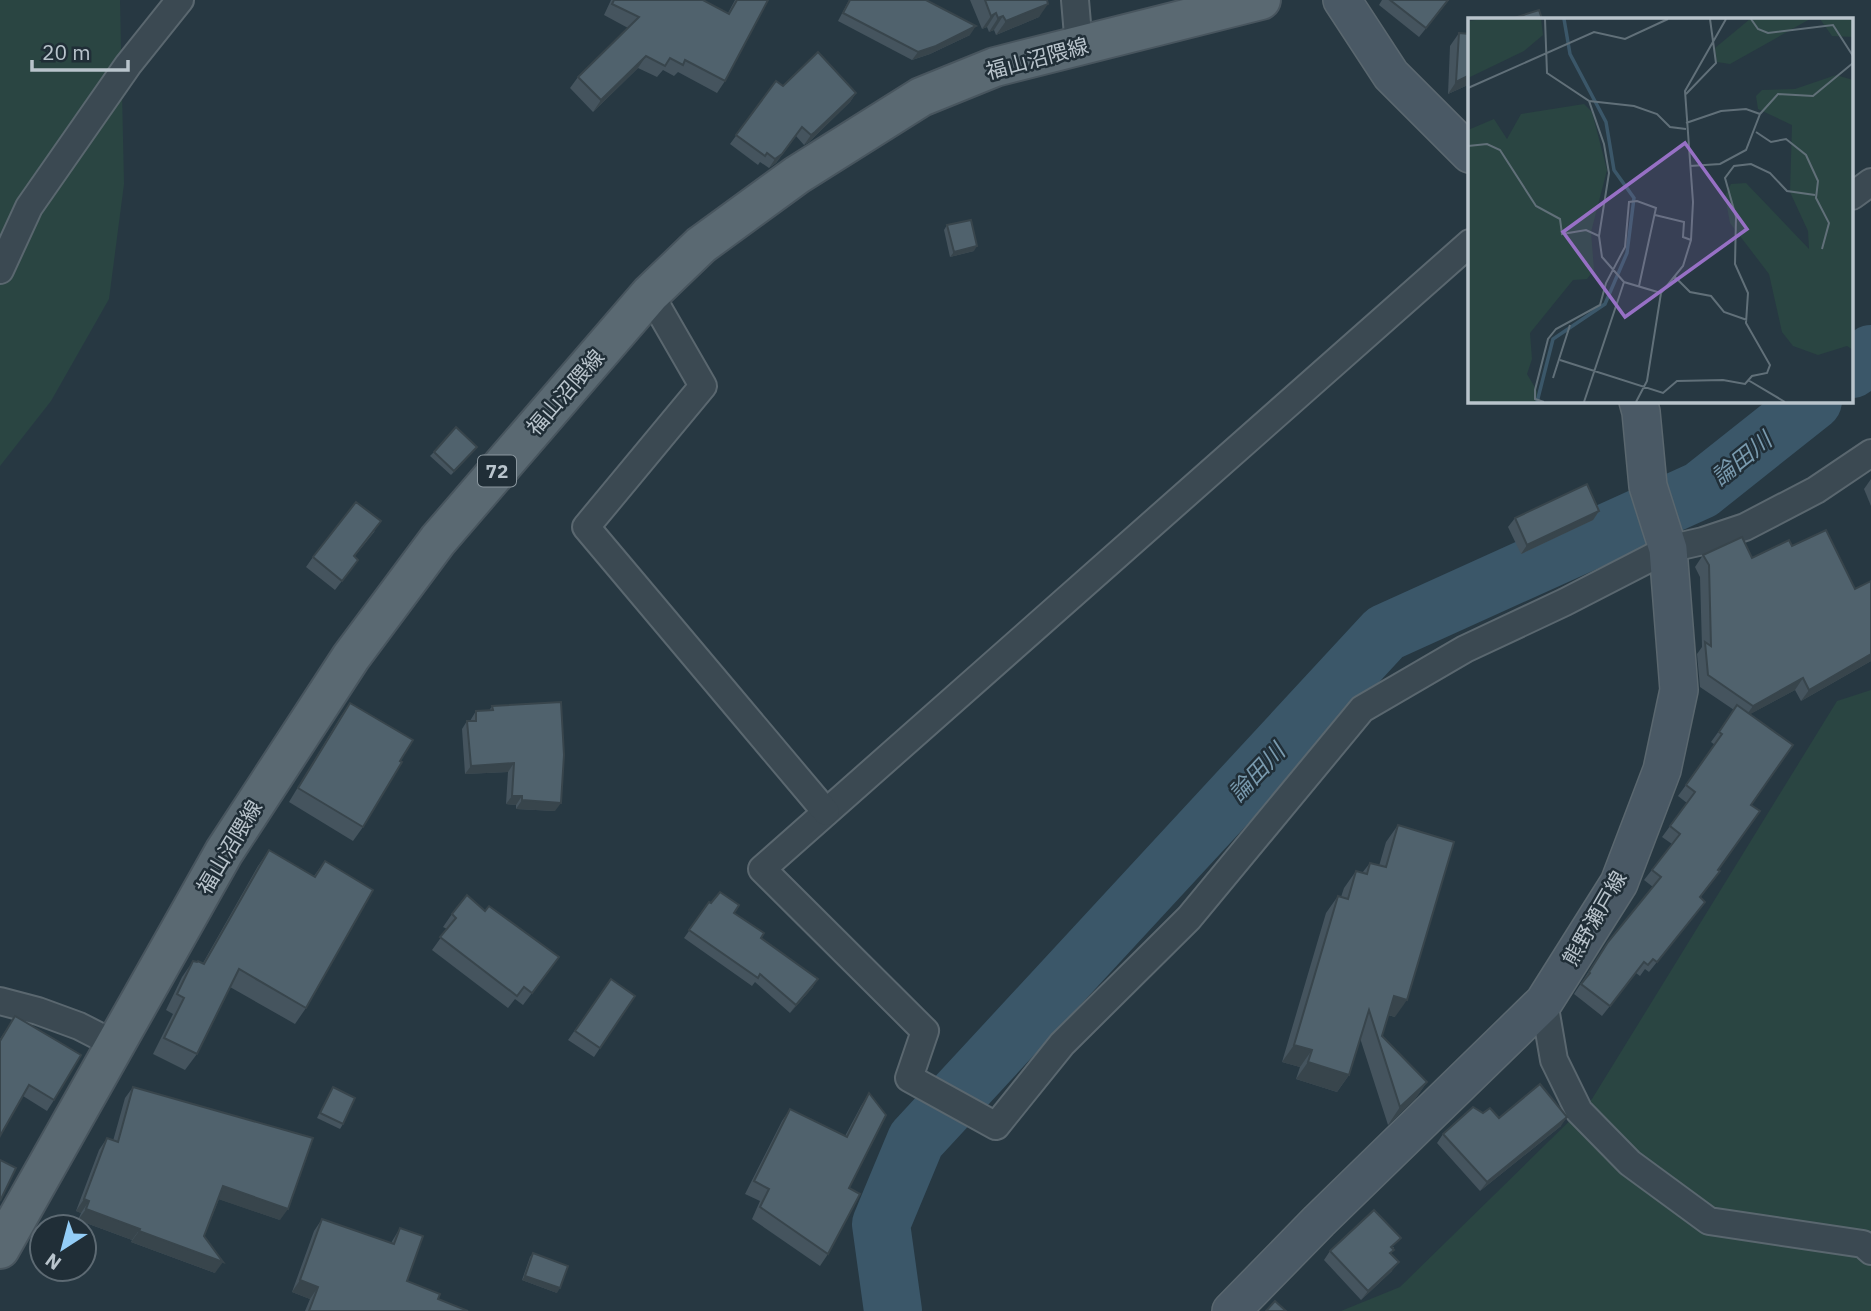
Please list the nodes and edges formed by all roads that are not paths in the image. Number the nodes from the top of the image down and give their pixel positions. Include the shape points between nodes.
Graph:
1 (180, 0) edge
2 (1075, 0) edge
3 (1261, 0) edge
4 (1342, 0) edge
5 (1079, 47) junction
6 (1468, 152) edge
7 (1871, 182) edge
8 (1854, 195) edge
9 (1468, 245) edge
10 (0, 270) edge
11 (650, 294) junction
12 (1639, 402) edge
13 (1871, 453) edge
14 (1668, 550) junction
15 (826, 812) junction
16 (0, 1001) edge
17 (1544, 1002) junction
18 (116, 1045) junction
19 (0, 1249) edge
20 (1871, 1251) edge
21 (1231, 1311) edge

1 - 10 street via 128,65 29,207
2 - 5 street
3 - 5 main road, 福山沼隈線 / 72
4 - 6 main road via 1391,75
5 - 11 main road, 福山沼隈線 / 72 via 995,67 921,97 754,206 701,245
7 - 8 street
9 - 15 street
11 - 15 street via 703,386 586,527
11 - 18 main road, 福山沼隈線 / 72 via 438,540 351,657 224,852
12 - 14 main road, 熊野瀬戸線 via 1648,486
13 - 14 street via 1816,490 1745,527
14 - 15 street via 1465,649 1362,709 1189,918 1062,1044 996,1126 909,1078 925,1031 762,869
14 - 17 main road, 熊野瀬戸線 via 1679,690 1662,770 1619,883
16 - 18 street via 79,1026
17 - 20 street via 1554,1060 1579,1111 1630,1163 1709,1221 1863,1244
17 - 21 main road, 熊野瀬戸線
18 - 19 main road, 福山沼隈線 / 72

